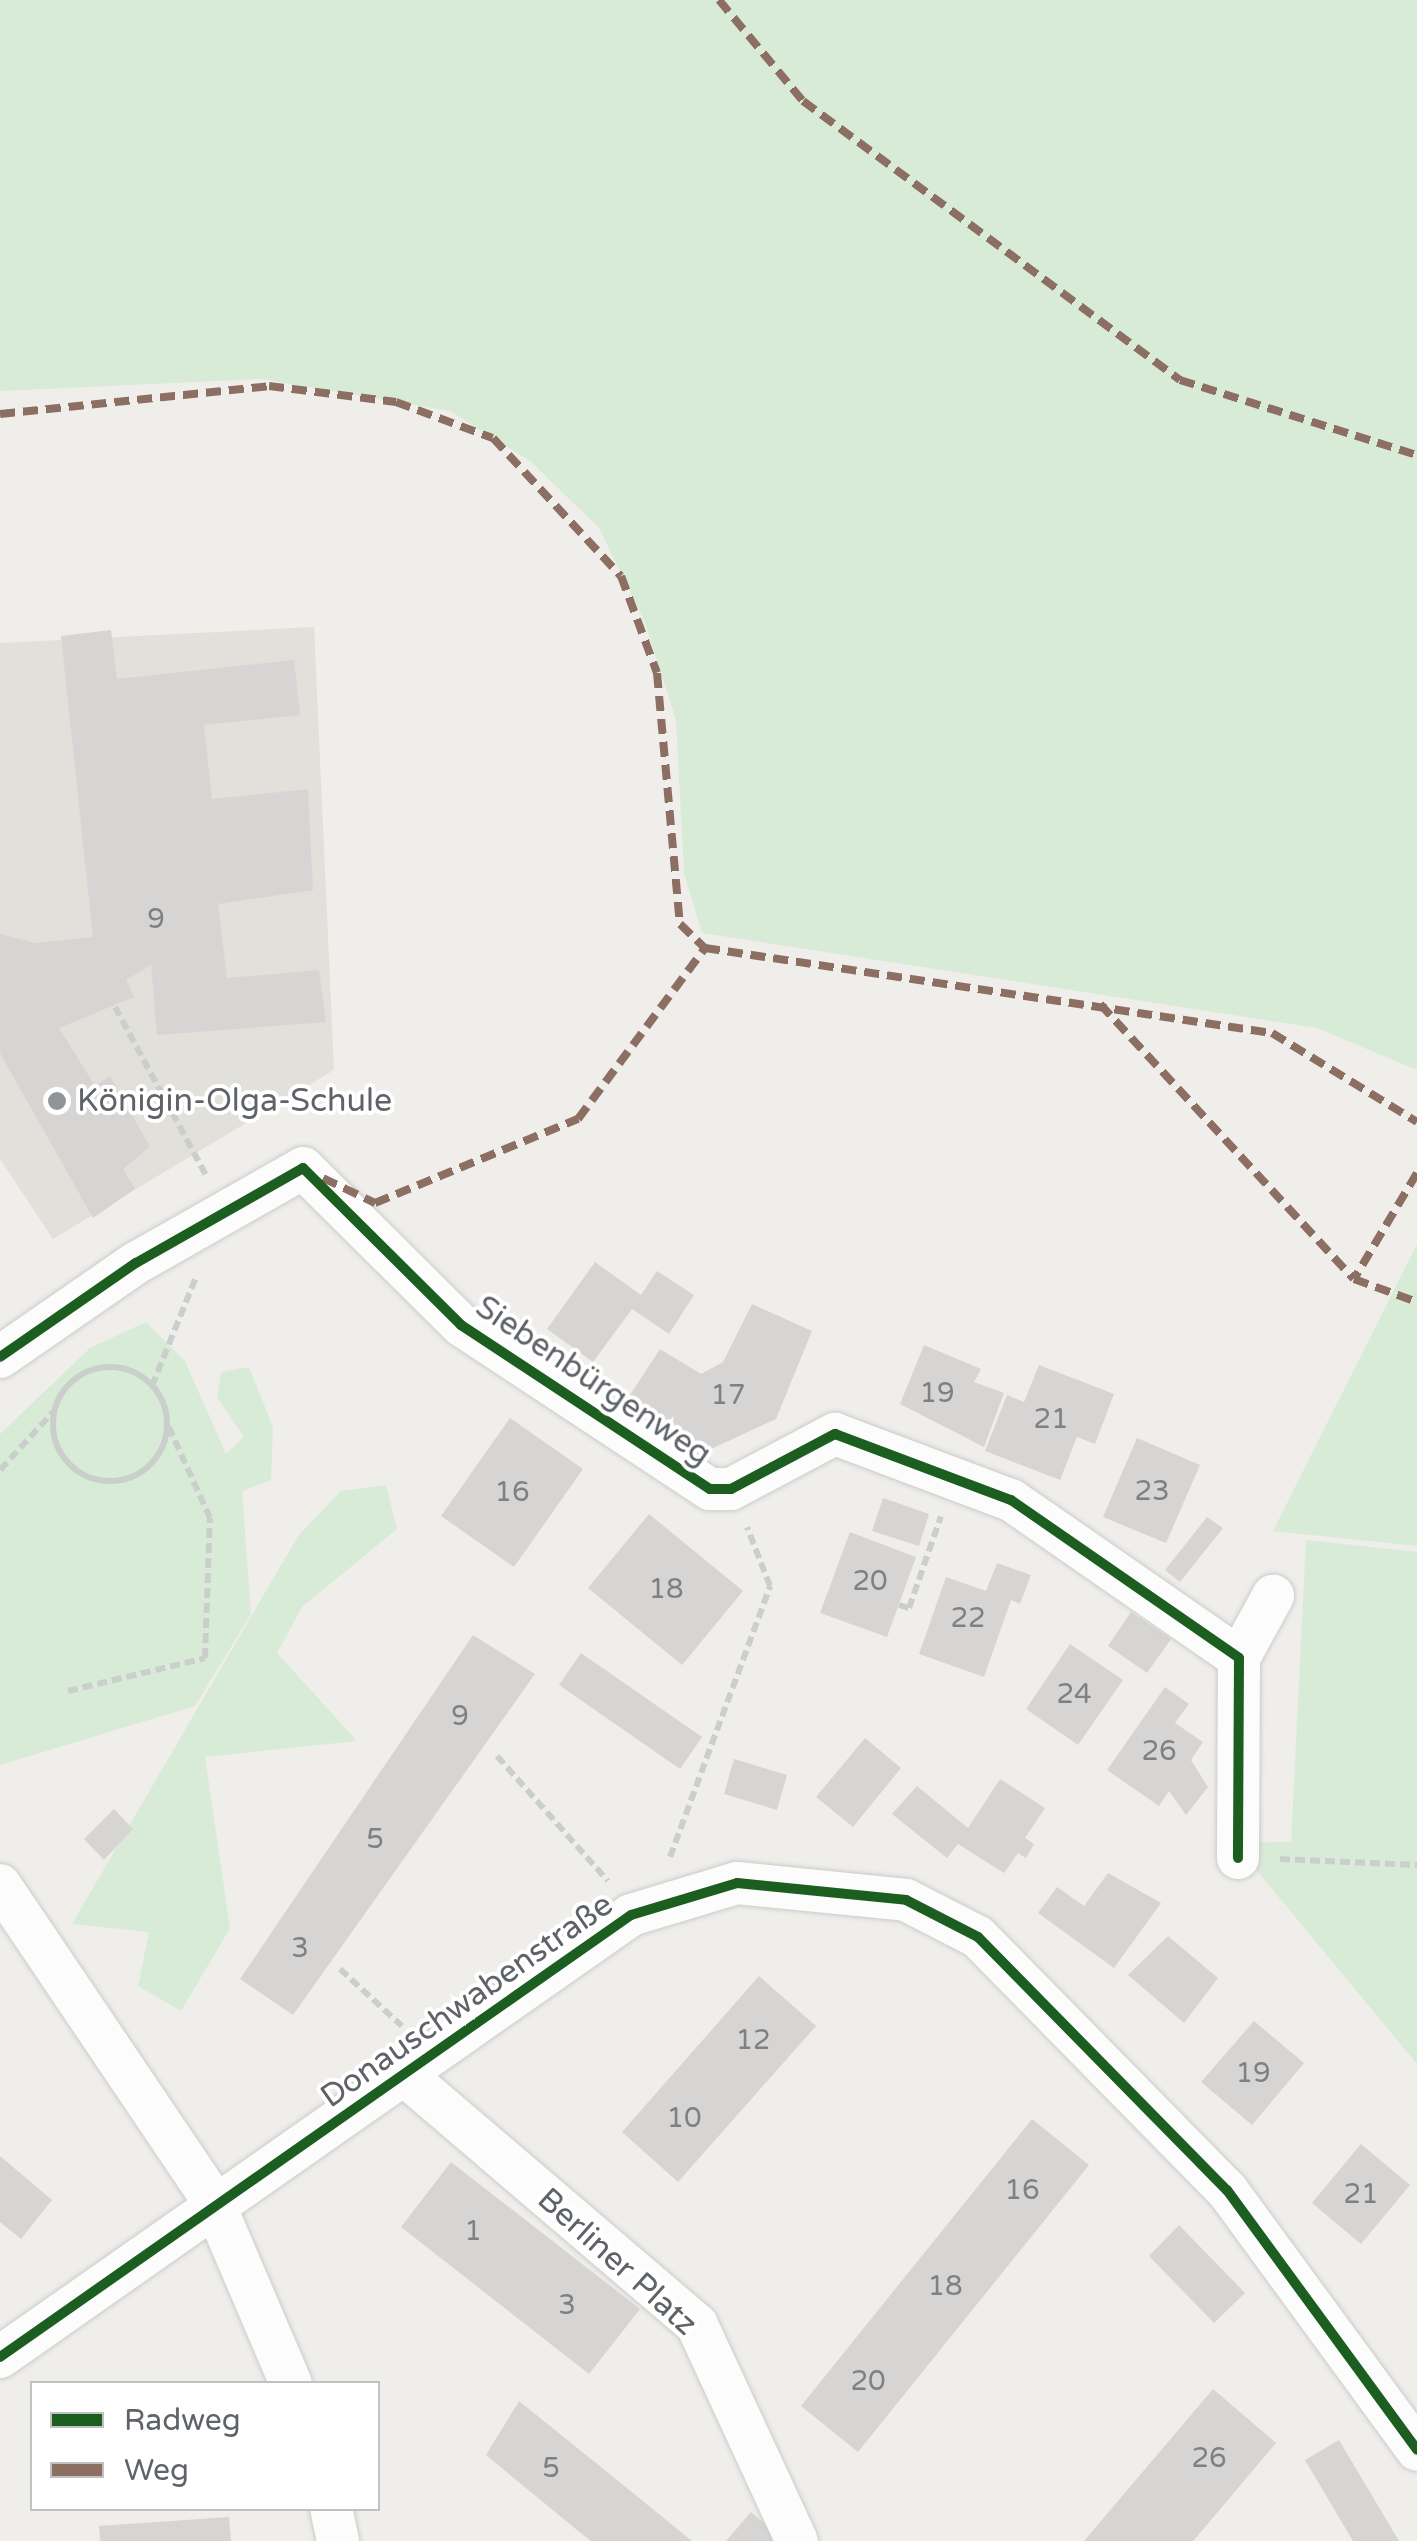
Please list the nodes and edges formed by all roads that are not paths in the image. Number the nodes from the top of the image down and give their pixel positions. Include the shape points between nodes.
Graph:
1 (0, 1356) edge
2 (1273, 1596) dead end
3 (1239, 1658) junction
4 (1238, 1858) road end
5 (0, 1885) edge
6 (422, 2068) junction
7 (214, 2201) junction
8 (0, 2357) edge
9 (289, 2381) edge
10 (1417, 2450) edge
11 (332, 2511) edge
12 (338, 2541) edge
13 (796, 2541) edge

1 - 3 street, Siebenbürgenweg via 303,1168 461,1325 710,1489 731,1489 835,1434 1011,1500
2 - 3 street
3 - 4 street
5 - 7 street
6 - 7 street, Donauschwabenstraße
6 - 10 street, Donauschwabenstraße via 641,1912 737,1882 906,1900 978,1937 1227,2190
6 - 13 street, Berliner Platz via 697,2325
7 - 8 street, Donauschwabenstraße
7 - 9 street
11 - 12 street

